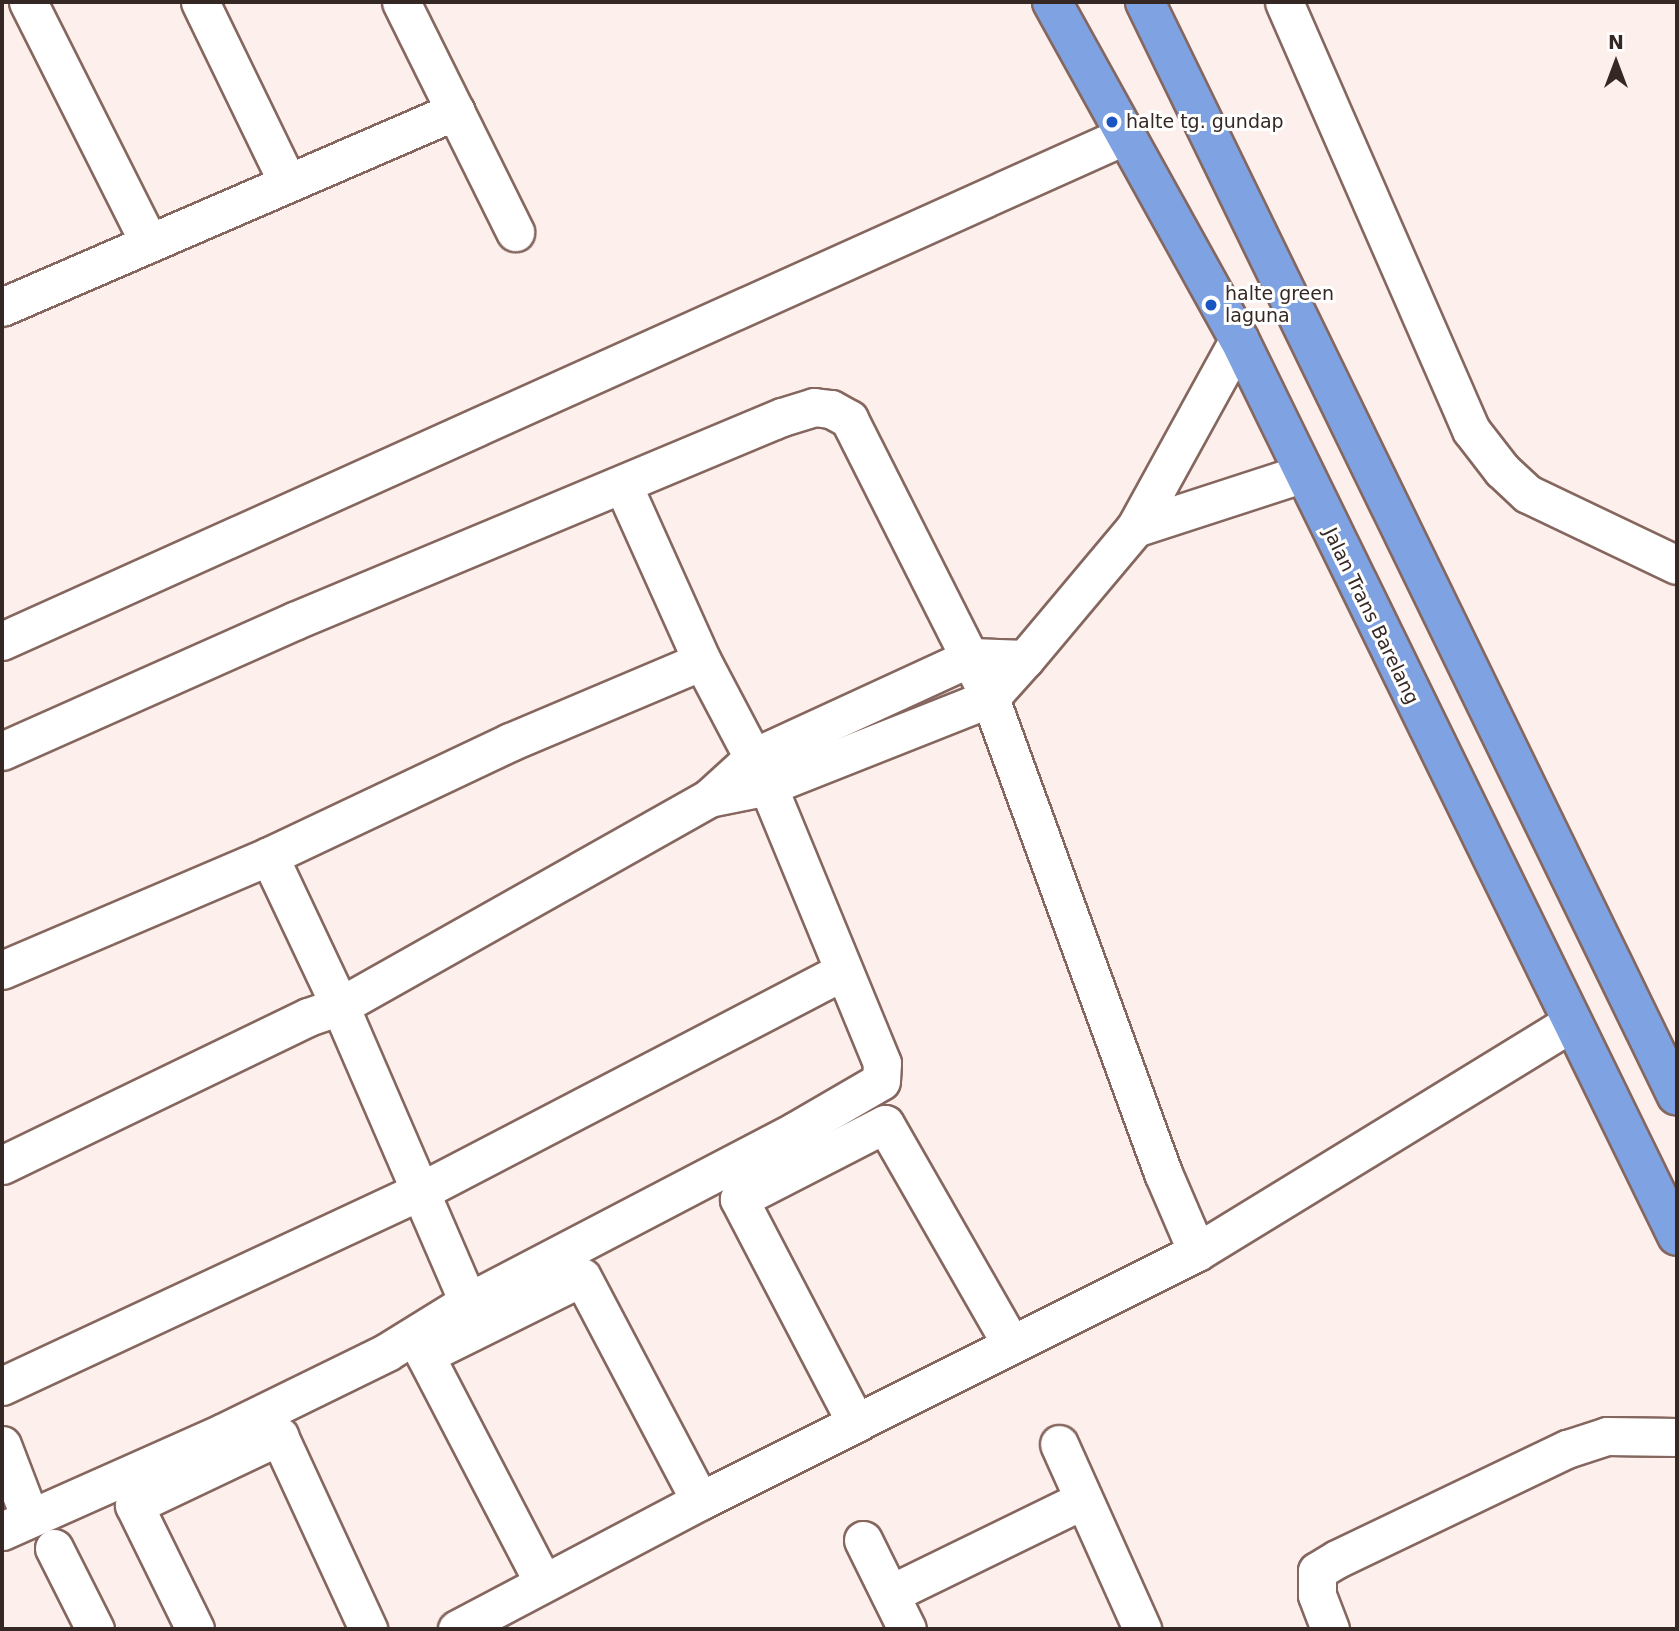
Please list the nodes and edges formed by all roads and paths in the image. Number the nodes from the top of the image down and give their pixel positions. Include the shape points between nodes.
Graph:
1 (28, 2) edge
2 (200, 2) edge
3 (401, 2) edge
4 (1052, 2) edge
5 (1145, 2) edge
6 (1284, 2) edge
7 (455, 111) junction
8 (1126, 135) junction
9 (288, 183) junction
10 (515, 232) dead end
11 (149, 243) junction
12 (4, 299) edge
13 (1239, 339) junction
14 (1301, 474) junction
15 (623, 485) junction
16 (1135, 528) junction
17 (1677, 565) edge
18 (2, 641) edge
19 (971, 657) junction
20 (1025, 659) junction
21 (702, 662) junction
22 (990, 698) junction
23 (2, 751) edge
24 (761, 772) junction
25 (269, 856) junction
26 (2, 970) edge
27 (842, 972) junction
28 (340, 1006) junction
29 (1570, 1023) junction
30 (1677, 1096) edge
31 (2, 1165) edge
32 (421, 1191) junction
33 (1677, 1236) edge
34 (1197, 1252) junction
35 (468, 1302) junction
36 (1011, 1343) junction
37 (2, 1386) edge
38 (856, 1423) junction
39 (1677, 1437) edge
40 (1059, 1444) dead end
41 (2, 1445) edge
42 (1083, 1500) junction
43 (700, 1501) junction
44 (16, 1525) edge
45 (863, 1540) dead end
46 (54, 1548) dead end
47 (543, 1581) junction
48 (890, 1594) junction
49 (95, 1629) edge
50 (195, 1629) edge
51 (368, 1629) edge
52 (457, 1629) edge
53 (907, 1629) edge
54 (1142, 1629) edge
55 (1330, 1629) edge

1 - 11 street
2 - 9 street
3 - 7 street
4 - 8 highway, Jalan Trans Barelang
5 - 30 highway
6 - 17 street via 1471,430 1528,494
7 - 9 street
7 - 10 street
8 - 13 highway, Jalan Trans Barelang
8 - 18 street
9 - 11 street
11 - 12 street
13 - 14 highway, Jalan Trans Barelang
13 - 16 street
14 - 16 street
14 - 29 highway, Jalan Trans Barelang
15 - 19 street via 782,417 814,407 831,409 849,419
15 - 21 street
15 - 23 street via 294,621
16 - 20 street
19 - 20 street
19 - 22 street
19 - 24 street
20 - 22 street
21 - 24 street
21 - 25 street via 510,742
22 - 24 street
22 - 34 street via 1163,1173
24 - 27 street
24 - 28 street
25 - 26 street
25 - 28 street
27 - 32 street
27 - 35 street via 882,1063 881,1081
28 - 31 street via 308,1017
28 - 32 street
29 - 33 highway, Jalan Trans Barelang
29 - 34 street
32 - 35 street
32 - 37 street
34 - 36 street
35 - 44 street via 387,1352 224,1432
36 - 38 street
36 - 38 street via 885,1124 739,1199
38 - 43 street
39 - 55 street via 1607,1436 1567,1449 1337,1559 1317,1571 1317,1595
40 - 42 street
41 - 44 street
42 - 48 street
42 - 54 street
43 - 47 street
43 - 47 street via 582,1277 425,1354
45 - 48 street
46 - 49 street
47 - 52 street
48 - 53 street
50 - 51 street via 134,1506 279,1436

